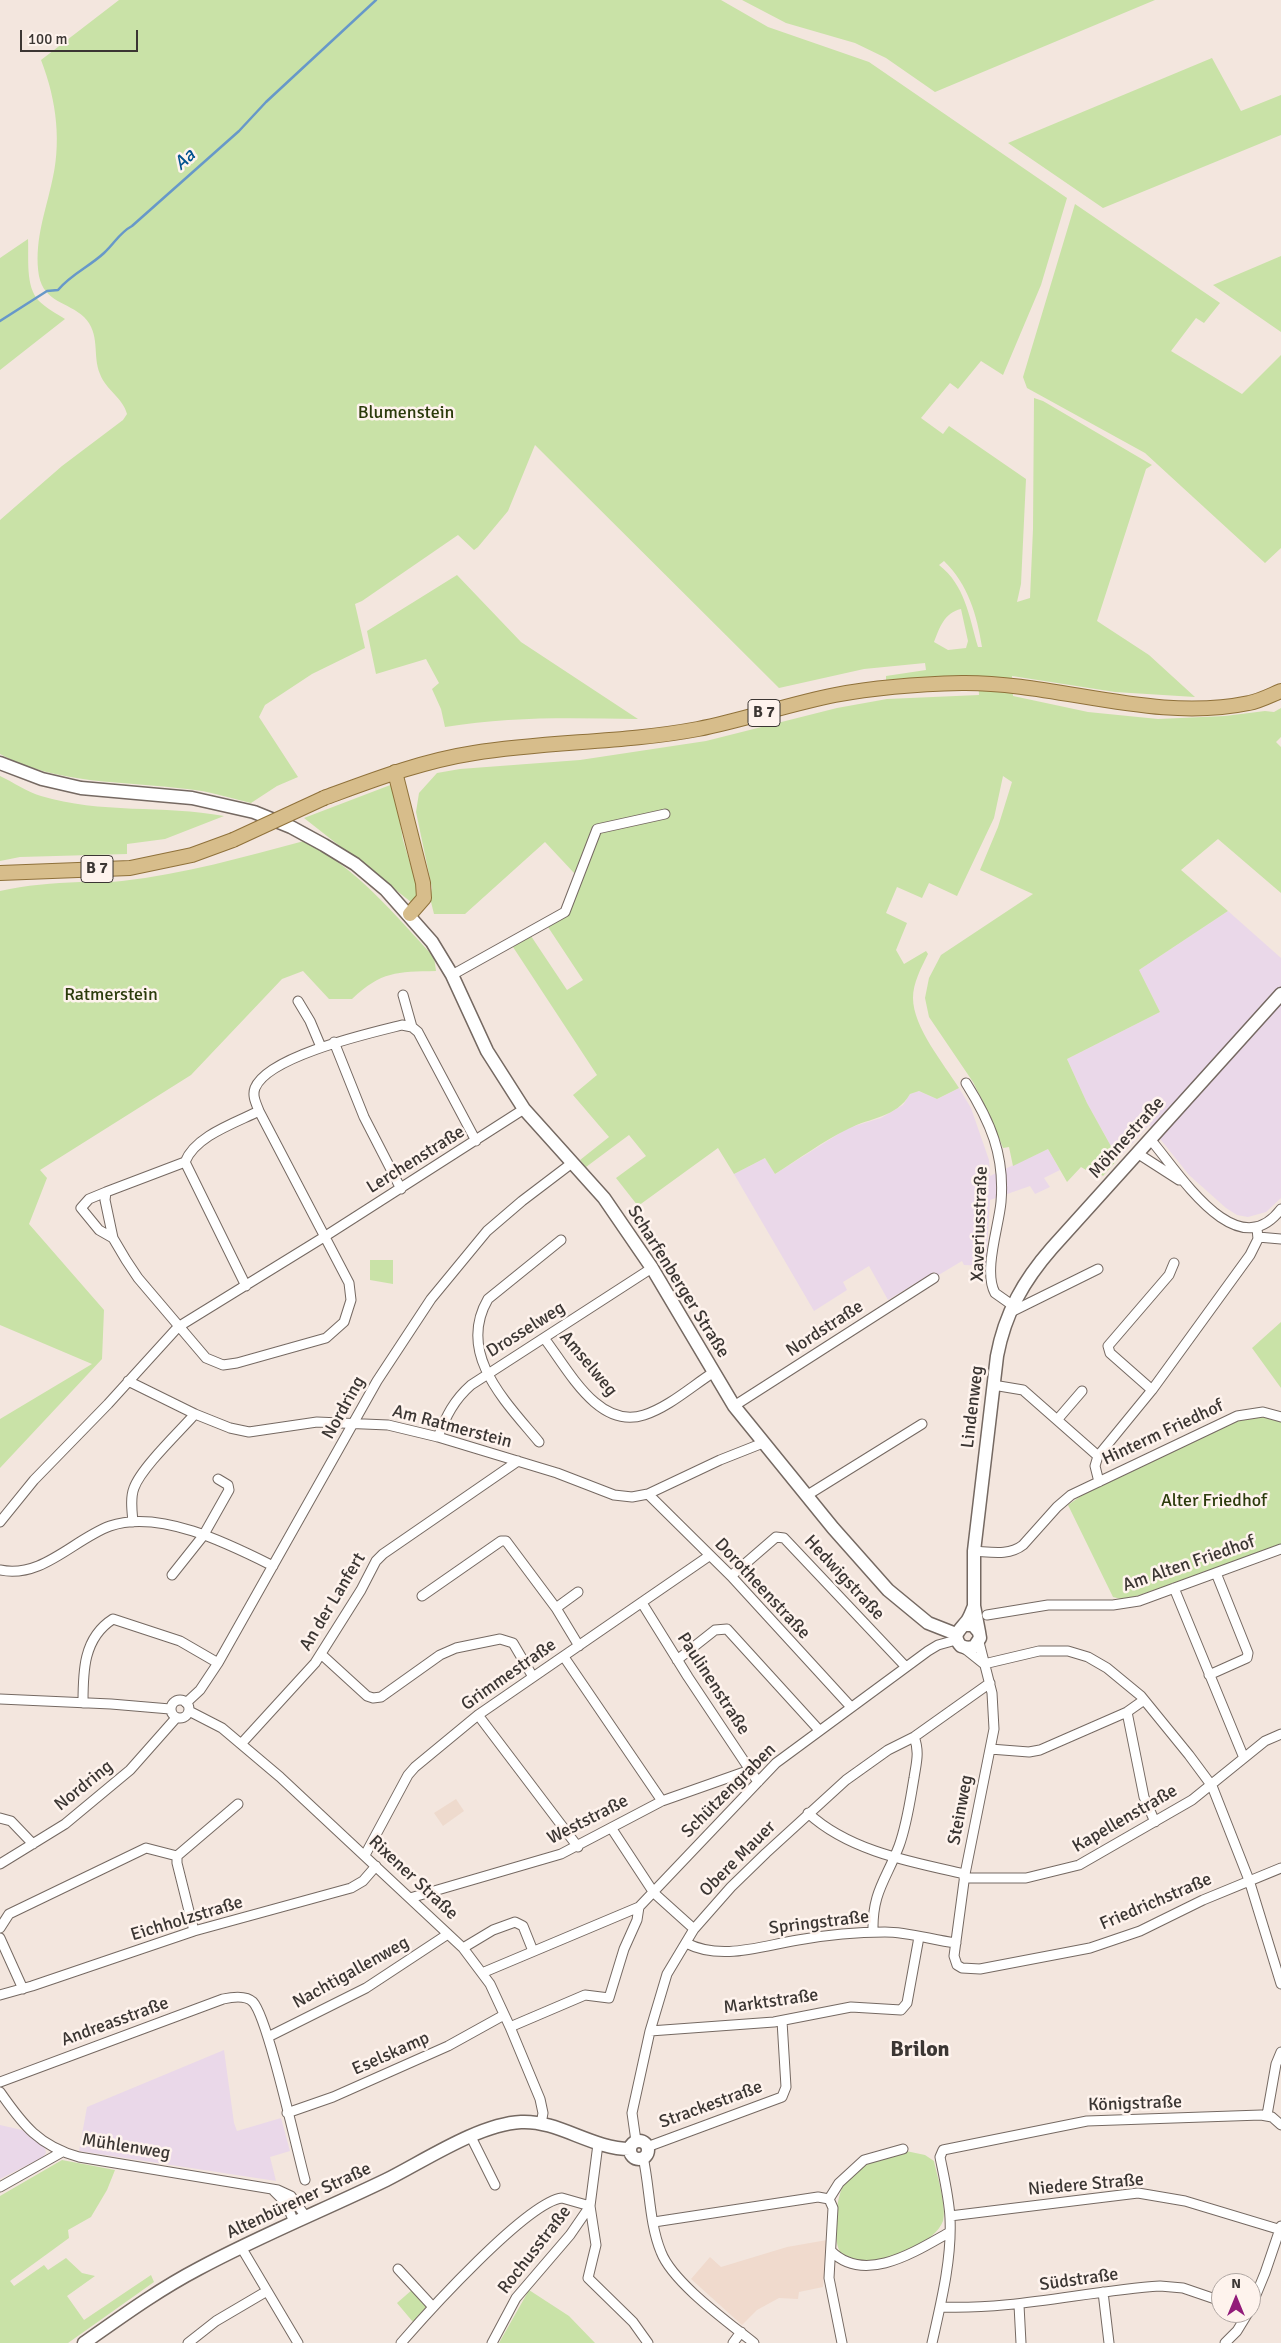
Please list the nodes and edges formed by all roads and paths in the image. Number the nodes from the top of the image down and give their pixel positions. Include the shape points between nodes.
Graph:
1 (1281, 691) edge
2 (0, 763) edge
3 (396, 772) junction
4 (665, 814) dead end
5 (0, 873) edge
6 (410, 914) junction
7 (452, 975) junction
8 (403, 994) dead end
9 (1281, 994) edge
10 (298, 1001) dead end
11 (412, 1026) junction
12 (334, 1042) junction
13 (320, 1047) junction
14 (966, 1083) dead end
15 (524, 1109) junction
16 (258, 1110) junction
17 (1150, 1139) junction
18 (476, 1141) junction
19 (1138, 1153) junction
20 (185, 1162) junction
21 (572, 1163) junction
22 (1185, 1184) junction
23 (401, 1189) junction
24 (106, 1192) junction
25 (1281, 1209) edge
26 (1258, 1233) junction
27 (324, 1237) junction
28 (113, 1238) junction
29 (1281, 1239) edge
30 (561, 1240) dead end
31 (1174, 1263) dead end
32 (652, 1268) junction
33 (1098, 1269) dead end
34 (934, 1278) dead end
35 (246, 1286) junction
36 (1011, 1309) junction
37 (178, 1327) junction
38 (544, 1338) junction
39 (714, 1372) junction
40 (486, 1374) junction
41 (128, 1380) junction
42 (993, 1385) junction
43 (1152, 1390) junction
44 (1082, 1391) dead end
45 (734, 1406) junction
46 (195, 1414) junction
47 (1281, 1416) edge
48 (1057, 1420) junction
49 (355, 1422) junction
50 (922, 1424) dead end
51 (438, 1437) junction
52 (539, 1442) dead end
53 (763, 1443) junction
54 (1098, 1456) junction
55 (518, 1461) junction
56 (218, 1479) dead end
57 (1099, 1482) junction
58 (648, 1494) junction
59 (806, 1496) junction
60 (0, 1522) edge
61 (133, 1522) junction
62 (203, 1536) junction
63 (1281, 1549) edge
64 (974, 1551) junction
65 (709, 1556) junction
66 (273, 1566) junction
67 (0, 1570) edge
68 (1216, 1573) junction
69 (172, 1575) dead end
70 (730, 1576) junction
71 (1174, 1588) junction
72 (578, 1592) dead end
73 (422, 1596) dead end
74 (642, 1604) junction
75 (974, 1606) junction
76 (556, 1608) junction
77 (987, 1615) dead end
78 (960, 1637) junction
79 (979, 1637) junction
80 (579, 1646) junction
81 (321, 1654) junction
82 (564, 1657) junction
83 (677, 1660) junction
84 (218, 1663) junction
85 (984, 1664) junction
86 (906, 1667) junction
87 (1209, 1675) junction
88 (533, 1677) junction
89 (990, 1683) junction
90 (0, 1699) edge
91 (1144, 1700) junction
92 (83, 1703) junction
93 (187, 1707) junction
94 (851, 1707) junction
95 (170, 1709) junction
96 (1127, 1712) junction
97 (478, 1715) junction
98 (176, 1718) junction
99 (819, 1730) junction
100 (1281, 1734) edge
101 (914, 1737) junction
102 (241, 1744) junction
103 (990, 1749) junction
104 (1245, 1757) junction
105 (750, 1770) junction
106 (758, 1782) junction
107 (1212, 1786) junction
108 (662, 1801) junction
109 (238, 1804) dead end
110 (808, 1814) junction
111 (0, 1818) edge
112 (1155, 1822) junction
113 (612, 1829) junction
114 (33, 1844) junction
115 (578, 1847) junction
116 (365, 1855) junction
117 (177, 1856) junction
118 (894, 1857) junction
119 (0, 1864) edge
120 (376, 1866) junction
121 (1281, 1868) edge
122 (964, 1876) junction
123 (1249, 1880) junction
124 (654, 1893) junction
125 (410, 1898) junction
126 (639, 1907) junction
127 (0, 1928) edge
128 (694, 1929) junction
129 (194, 1931) junction
130 (873, 1932) junction
131 (448, 1934) junction
132 (919, 1937) junction
133 (0, 1938) edge
134 (686, 1943) junction
135 (956, 1943) junction
136 (464, 1948) junction
137 (532, 1951) junction
138 (955, 1963) joint
139 (482, 1973) junction
140 (1281, 1984) edge
141 (22, 1989) junction
142 (0, 1995) edge
143 (504, 2015) junction
144 (782, 2021) junction
145 (510, 2027) junction
146 (650, 2031) junction
147 (268, 2037) junction
148 (1281, 2052) edge
149 (0, 2082) edge
150 (0, 2092) edge
151 (287, 2113) junction
152 (1267, 2115) junction
153 (541, 2124) junction
154 (1281, 2125) edge
155 (471, 2137) junction
156 (598, 2144) junction
157 (639, 2149) junction
158 (904, 2149) dead end
159 (62, 2152) junction
160 (305, 2180) dead end
161 (495, 2185) dead end
162 (0, 2187) edge
163 (829, 2199) junction
164 (590, 2206) junction
165 (950, 2216) junction
166 (300, 2220) junction
167 (654, 2222) junction
168 (1281, 2228) edge
169 (950, 2232) junction
170 (242, 2247) junction
171 (831, 2251) junction
172 (398, 2269) dead end
173 (1261, 2284) edge
174 (267, 2291) junction
175 (1103, 2292) junction
176 (1211, 2298) edge
177 (1019, 2305) junction
178 (433, 2307) junction
179 (940, 2307) junction
180 (1241, 2323) edge
181 (741, 2332) junction
182 (84, 2343) edge
183 (188, 2343) edge
184 (298, 2343) edge
185 (401, 2343) edge
186 (492, 2343) edge
187 (648, 2343) edge
188 (733, 2343) edge
189 (754, 2343) edge
190 (842, 2343) edge
191 (932, 2343) edge
192 (1021, 2343) edge
193 (1109, 2343) edge
194 (1225, 2343) edge

1 - 3 main road, B 7 via 1250,703 1176,708 964,683 880,688 833,695 697,729 473,753
2 - 6 street, Scharfenberger Straße via 42,779 81,788 192,798 254,812 291,827 355,864
3 - 5 main road, B 7, bridge via 324,798 192,855 130,868
3 - 6 main road via 423,883 424,898
4 - 7 street via 596,829 565,912
6 - 7 street, Scharfenberger Straße
7 - 15 street, Scharfenberger Straße via 487,1051
8 - 11 street
9 - 17 street, Möhnestraße
10 - 13 street
11 - 12 street via 402,1025
11 - 18 street
12 - 13 street
12 - 23 street via 364,1118
13 - 16 street via 283,1064 261,1079 254,1099
14 - 36 street, Xaveriusstraße via 989,1122 997,1149 1001,1195 992,1258 992,1286
15 - 18 street, Lerchenstraße
15 - 21 street, Scharfenberger Straße
16 - 20 street via 196,1144
16 - 27 street
17 - 19 street, Möhnestraße
17 - 22 street
18 - 23 street, Lerchenstraße
19 - 22 street
19 - 36 street, Möhnestraße via 1033,1270
20 - 24 street
20 - 35 street
21 - 32 street, Scharfenberger Straße via 604,1198
21 - 49 street, Nordring via 522,1200 456,1266 400,1343
22 - 26 street via 1230,1224
23 - 27 street, Lerchenstraße
24 - 28 street
24 - 28 street via 88,1199 81,1208 99,1230
25 - 26 street
26 - 29 street
26 - 43 street via 1250,1255
27 - 35 street, Lerchenstraße
27 - 37 street via 345,1273 351,1300 344,1322 326,1338 223,1365 206,1358
28 - 37 street via 138,1278
30 - 40 street via 488,1299 481,1311 477,1337
31 - 43 street via 1169,1274 1108,1346 1110,1354
32 - 38 street, Drosselweg
32 - 39 street, Scharfenberger Straße
33 - 36 street
34 - 45 street, Nordstraße
35 - 37 street, Lerchenstraße
36 - 42 street, Lindenweg via 999,1343
37 - 41 street, Lerchenstraße
38 - 39 street, Amselweg via 589,1396 601,1409 615,1416 644,1415
38 - 40 street, Drosselweg
39 - 45 street, Scharfenberger Straße
40 - 51 street, Drosselweg via 453,1403
40 - 52 street
41 - 46 street, Am Ratmerstein
41 - 60 street, Lerchenstraße via 34,1480
42 - 48 street via 1020,1389
42 - 64 street, Lindenweg
43 - 54 street
44 - 48 street
45 - 53 street, Scharfenberger Straße
46 - 49 street, Am Ratmerstein via 249,1432 317,1422
46 - 61 street via 142,1473 132,1496
47 - 57 street, Hinterm Friedhof via 1263,1412 1237,1416
48 - 54 street
49 - 51 street, Am Ratmerstein via 388,1425
49 - 66 street, Nordring
50 - 59 street
51 - 55 street, Am Ratmerstein
53 - 58 street, Am Ratmerstein
53 - 59 street, Scharfenberger Straße
54 - 57 street via 1094,1466
55 - 58 street, Am Ratmerstein via 614,1495 632,1497
55 - 81 street, An der Lanfert via 383,1554
56 - 62 street via 228,1485 229,1490
57 - 64 street, Hinterm Friedhof via 1063,1501 1018,1549 1003,1553
58 - 65 street, Dorotheenstraße
59 - 78 street, Scharfenberger Straße via 904,1605 928,1623
61 - 62 street via 174,1526
61 - 67 street via 112,1526 86,1537 42,1564 24,1570
62 - 66 street
62 - 69 street
63 - 68 street, Am Alten Friedhof
64 - 75 street, Lindenweg
65 - 70 street, Dorotheenstraße
65 - 74 street, Grimmestraße
66 - 84 street, Nordring
68 - 71 street, Am Alten Friedhof
68 - 87 street via 1248,1653 1247,1658
70 - 86 street, Hedwigstraße via 776,1537 784,1538
70 - 94 street, Dorotheenstraße
71 - 77 street, Am Alten Friedhof via 1124,1604 1048,1605
71 - 87 street
72 - 76 street
73 - 76 street via 501,1541 506,1541
74 - 80 street, Grimmestraße
74 - 83 street, Paulinenstraße
75 - 78 street, Lindenweg
75 - 79 street, Lindenweg
76 - 80 street
78 - 79 street via 971,1648
78 - 79 street, Scharfenberger Straße via 973,1625
78 - 85 street
78 - 86 street, Schützengraben via 938,1644
79 - 85 street, Steinweg
80 - 82 street, Grimmestraße
81 - 88 street via 373,1698 381,1698 456,1648 500,1639 513,1643
81 - 102 street, An der Lanfert
82 - 88 street, Grimmestraße
82 - 108 street
83 - 99 street via 715,1630 727,1629
83 - 105 street, Paulinenstraße
84 - 92 street via 180,1640 113,1619 106,1623 87,1652 83,1667
84 - 93 street, Nordring
85 - 89 street, Steinweg
85 - 91 street via 1039,1651 1068,1651 1107,1668
86 - 94 street, Schützengraben
87 - 104 street
88 - 97 street, Grimmestraße
89 - 101 street, Obere Mauer
89 - 103 street, Steinweg via 994,1718
90 - 92 street
91 - 96 street
91 - 107 street
92 - 95 street
93 - 95 street via 175,1701
93 - 98 street via 184,1718
93 - 102 street, Rixener Straße
94 - 99 street, Schützengraben
95 - 98 street
96 - 103 street via 1036,1752
96 - 112 street via 1146,1801
97 - 115 street
97 - 116 street, Grimmestraße via 414,1767
98 - 114 street, Nordring via 130,1770 65,1824
99 - 106 street, Schützengraben via 776,1763
100 - 104 street, Kapellenstraße via 1265,1741
101 - 110 street, Obere Mauer via 888,1750 846,1780
101 - 118 street via 918,1756 911,1797
102 - 116 street, Rixener Straße
103 - 122 street, Steinweg
104 - 107 street, Kapellenstraße
105 - 106 street, Paulinenstraße
105 - 108 street, Weststraße
106 - 124 street, Schützengraben
107 - 112 street, Kapellenstraße
107 - 123 street
108 - 113 street, Weststraße
109 - 117 street
110 - 118 street, Kapellenstraße via 830,1831
110 - 128 street, Obere Mauer via 731,1887
111 - 114 street via 11,1821
112 - 122 street, Kapellenstraße via 1073,1867 1026,1878
113 - 115 street, Weststraße
113 - 124 street
114 - 119 street, Nordring
115 - 125 street, Weststraße
116 - 120 street, Rixener Straße
117 - 127 street via 146,1848 9,1914
117 - 129 street
118 - 122 street, Kapellenstraße
118 - 130 street via 873,1907
120 - 125 street, Rixener Straße
120 - 129 street, Eichholzstraße via 363,1881 351,1888
121 - 123 street, Friedrichstraße
122 - 135 street, Steinweg
123 - 138 street, Friedrichstraße via 1140,1931 1090,1948 980,1969 962,1968
123 - 140 street
124 - 126 street, Schützengraben
124 - 128 street
125 - 131 street, Rixener Straße
126 - 137 street
126 - 145 street via 638,1920 624,1949 609,1998 585,1995
128 - 134 street, Obere Mauer
129 - 141 street, Eichholzstraße
130 - 132 street, Springstraße
130 - 134 street, Springstraße via 729,1951 705,1950
131 - 136 street, Rixener Straße
131 - 147 street, Nachtigallenweg via 366,1988
132 - 135 street, Springstraße
132 - 144 street, Marktstraße via 902,2010 846,2007
133 - 141 street
134 - 146 street, Obere Mauer via 667,1974
135 - 138 street, Steinweg
136 - 137 street via 493,1930 515,1922 523,1926
136 - 139 street, Rixener Straße
137 - 139 street
139 - 143 street, Rixener Straße
141 - 142 street, Eichholzstraße
143 - 145 street, Rixener Straße
143 - 151 street, Eselskamp via 448,2046 333,2097
144 - 146 street, Marktstraße
144 - 157 street, Strackestraße via 784,2094 773,2102
145 - 153 street, Rixener Straße via 540,2100
146 - 157 street, Obere Mauer via 632,2113
147 - 149 street, Andreasstraße via 255,2004 243,1998 223,1999
147 - 151 street
148 - 152 street
150 - 159 street, Mühlenweg via 29,2130
151 - 160 street
152 - 154 street
152 - 165 street, Königstraße via 1086,2121 946,2148 940,2157
153 - 155 street, Altenbürener Straße via 512,2123
153 - 156 street
155 - 161 street
155 - 166 street, Altenbürener Straße
156 - 157 street
156 - 164 street, Rochusstraße
157 - 167 street, Obere Mauer
158 - 163 street via 867,2158 839,2183
159 - 162 street
159 - 166 street, Mühlenweg via 271,2189 291,2196
163 - 167 street via 818,2197
163 - 171 street via 833,2208
164 - 178 street via 562,2198 540,2207 518,2224
164 - 186 street, Rochusstraße via 570,2235 516,2298
164 - 187 street via 596,2245 588,2278 633,2322
165 - 168 street, Niedere Straße via 1138,2193 1185,2201
165 - 169 street
166 - 170 street, Altenbürener Straße
167 - 181 street, Obere Mauer via 660,2252 672,2271
168 - 173 street
169 - 171 street via 887,2263 871,2266 845,2262
169 - 179 street
170 - 174 street
170 - 182 street, Altenbürener Straße via 153,2295
171 - 190 street via 829,2284
172 - 178 street
174 - 183 street via 216,2321
174 - 184 street
175 - 176 street, Südstraße via 1168,2286
175 - 177 street, Südstraße
175 - 193 street
177 - 179 street, Südstraße
177 - 192 street
178 - 185 street
179 - 191 street
180 - 194 street
181 - 188 street
181 - 189 street, Obere Mauer

